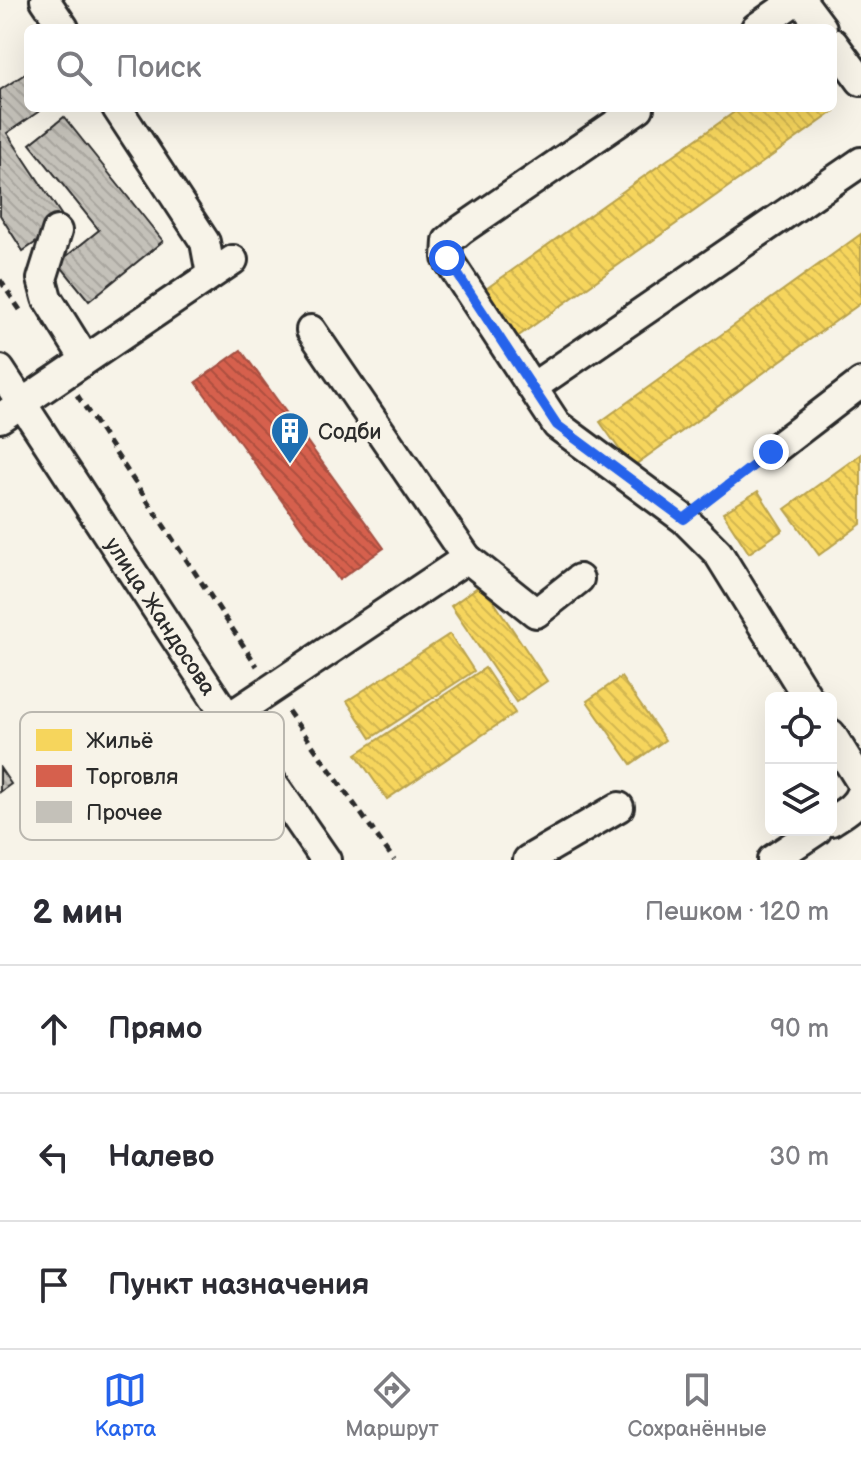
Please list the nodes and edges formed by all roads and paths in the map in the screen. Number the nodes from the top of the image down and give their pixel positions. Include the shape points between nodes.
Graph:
1 (45, 0) edge
2 (799, 0) edge
3 (61, 24) edge
4 (762, 24) edge
5 (819, 24) edge
6 (837, 48) edge
7 (861, 81) edge
8 (120, 112) edge
9 (633, 112) edge
10 (861, 162) edge
11 (57, 231) dead end
12 (0, 280) edge
13 (24, 316) dead end
14 (311, 330) dead end
15 (74, 367) junction
16 (0, 370) edge
17 (861, 383) edge
18 (533, 387) junction
19 (11, 411) edge
20 (771, 452) joint
21 (684, 519) junction
22 (467, 558) junction
23 (579, 579) dead end
24 (272, 689) junction
25 (804, 692) edge
26 (224, 712) edge
27 (237, 712) edge
28 (837, 744) edge
29 (861, 782) edge
30 (861, 793) edge
31 (284, 799) edge
32 (619, 807) dead end
33 (837, 817) edge
34 (811, 844) edge
35 (326, 860) edge
36 (394, 860) edge
37 (528, 860) edge
38 (772, 860) edge

1 - 3 street
2 - 4 street
2 - 5 street
6 - 7 street
8 - 15 street via 222,267
9 - 18 street via 448,241 447,258
10 - 18 street
11 - 15 street via 42,279
12 - 13 path
14 - 22 street
15 - 19 street
15 - 24 path
16 - 19 street, улица Жандосова
17 - 20 street
18 - 21 street via 557,425
19 - 26 street, улица Жандосова
20 - 21 path
21 - 25 street via 718,553
22 - 23 street via 536,613
22 - 24 street
24 - 27 street
24 - 36 path
28 - 29 street
30 - 33 street via 853,807
31 - 35 street, улица Жандосова
32 - 37 street
34 - 38 street

